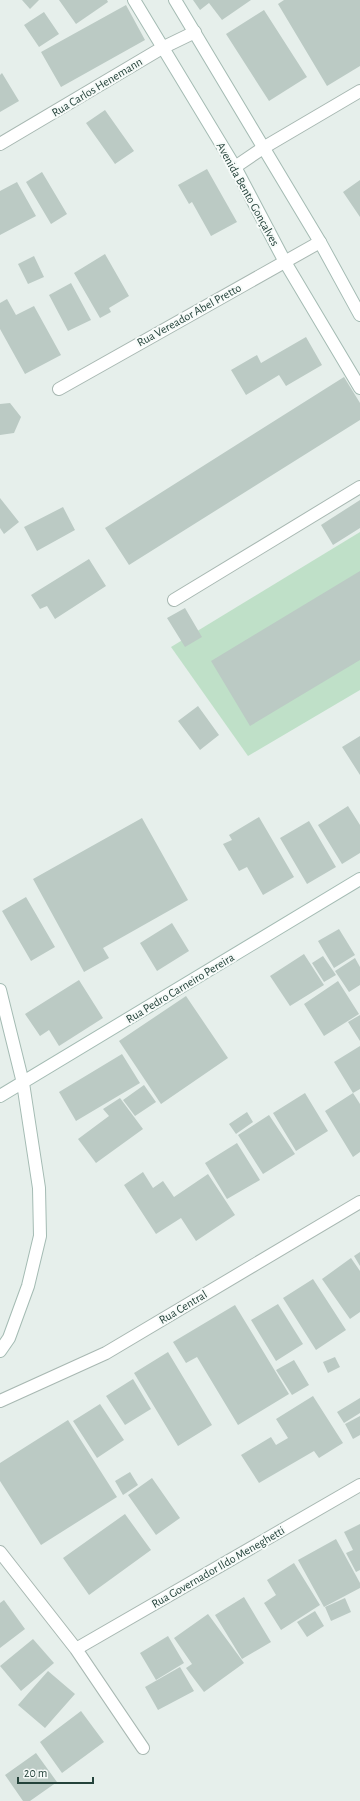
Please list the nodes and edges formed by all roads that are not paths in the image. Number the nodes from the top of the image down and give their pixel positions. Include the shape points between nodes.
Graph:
1 (134, 0) edge
2 (175, 0) edge
3 (195, 32) junction
4 (162, 48) junction
5 (360, 91) edge
6 (0, 144) edge
7 (263, 148) junction
8 (235, 167) junction
9 (320, 242) junction
10 (285, 262) junction
11 (360, 315) edge
12 (360, 388) edge
13 (59, 389) dead end
14 (360, 487) edge
15 (174, 600) dead end
16 (360, 879) edge
17 (0, 990) edge
18 (23, 1084) junction
19 (0, 1096) edge
20 (360, 1202) edge
21 (0, 1351) edge
22 (0, 1401) edge
23 (360, 1485) edge
24 (0, 1552) edge
25 (76, 1649) junction
26 (143, 1748) dead end

1 - 4 street, Avenida Bento Gonçalves
2 - 3 street
3 - 4 street, Rua Carlos Henemann
3 - 7 street
4 - 6 street, Rua Carlos Henemann
4 - 8 street, Avenida Bento Gonçalves
5 - 7 street
7 - 8 street
7 - 9 street
8 - 10 street, Avenida Bento Gonçalves
9 - 10 street, Rua Vereador Abel Pretto
9 - 11 street
10 - 12 street, Avenida Bento Gonçalves
10 - 13 street, Rua Vereador Abel Pretto
14 - 15 street
16 - 18 street, Rua Pedro Carneiro Pereira
17 - 18 street
18 - 19 street, Rua Pedro Carneiro Pereira
18 - 21 street via 39,1188 40,1236 28,1286 9,1338
20 - 22 street, Rua Central via 106,1353
23 - 25 street, Rua Governador Ildo Meneghetti
24 - 25 street
25 - 26 street

